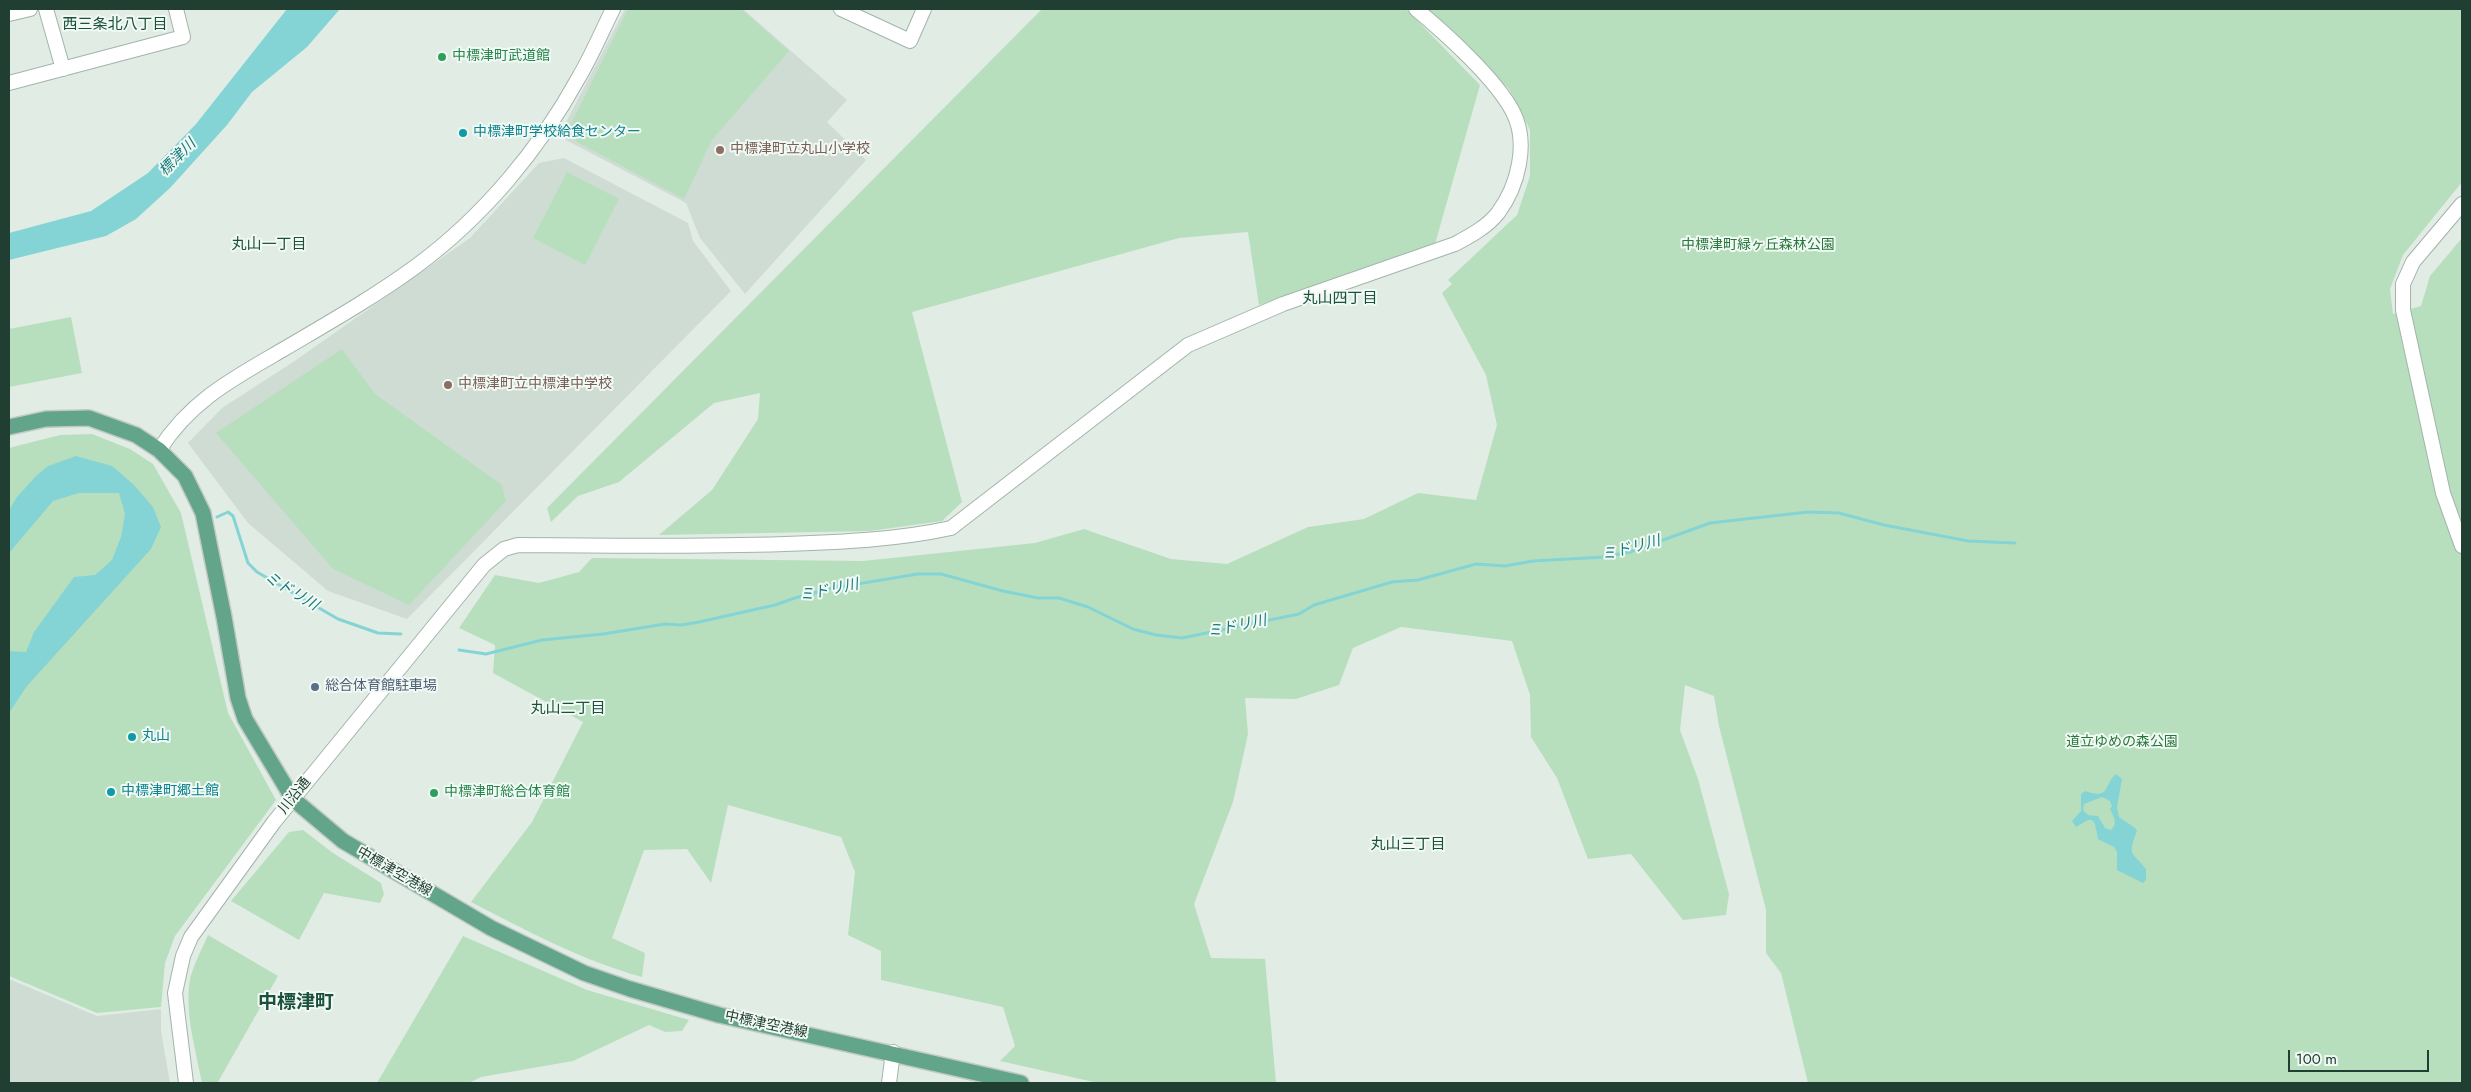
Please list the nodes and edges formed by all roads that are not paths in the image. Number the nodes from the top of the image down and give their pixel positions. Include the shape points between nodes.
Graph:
1 (30, 9) edge
2 (46, 9) edge
3 (176, 9) edge
4 (613, 9) edge
5 (841, 9) edge
6 (924, 9) edge
7 (1416, 9) edge
8 (9, 14) edge
9 (63, 69) junction
10 (9, 83) edge
11 (2462, 204) edge
12 (9, 428) edge
13 (159, 450) junction
14 (2462, 546) edge
15 (293, 799) junction
16 (893, 1052) junction
17 (186, 1083) edge
18 (889, 1083) edge
19 (1016, 1083) edge

1 - 8 street
2 - 9 street
3 - 9 street via 183,37
4 - 13 street via 580,76 544,134 466,225 415,267 230,379 201,400 174,427
5 - 6 street via 910,41
7 - 15 street, 川沿通 via 1441,30 1492,84 1512,111 1518,126 1521,142 1514,182 1498,213 1480,230 1455,244 1351,278 1188,345 951,528 862,541 713,547 518,545 504,549 484,565
9 - 10 street
11 - 14 street via 2413,262 2403,284 2403,310 2443,493
12 - 13 main road, 中標津空港線 via 46,419 89,418 136,435
13 - 15 main road, 中標津空港線 via 185,476 203,513 238,698 258,743
15 - 16 main road, 中標津空港線 via 343,841 377,863 491,928 584,973 719,1015
15 - 17 street, 川沿通 via 204,918 183,956 175,993
16 - 18 street
16 - 19 main road, 中標津空港線

